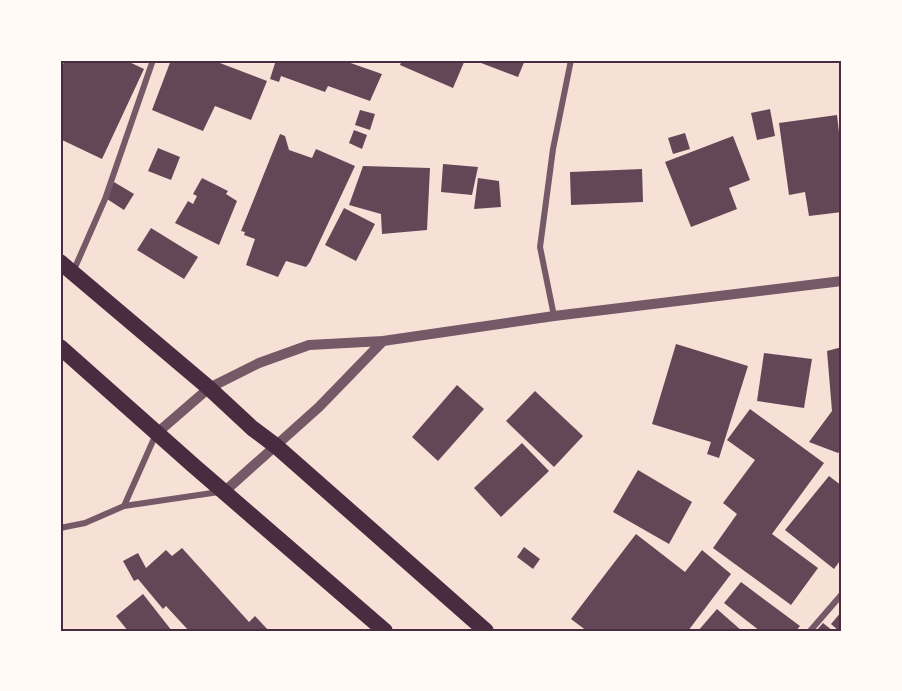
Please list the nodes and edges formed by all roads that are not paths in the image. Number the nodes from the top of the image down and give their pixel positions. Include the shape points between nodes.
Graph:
1 (153, 60) edge
2 (571, 60) edge
3 (66, 267) edge
4 (842, 280) edge
5 (554, 316) junction
6 (383, 341) junction
7 (60, 347) edge
8 (209, 388) junction
9 (157, 433) junction
10 (276, 446) junction
11 (225, 491) junction
12 (124, 506) junction
13 (60, 528) edge
14 (842, 594) edge
15 (385, 631) edge
16 (486, 631) edge
17 (810, 631) edge

1 - 3 street via 105,199
2 - 5 street via 540,246
3 - 8 highway
4 - 5 street
5 - 6 street
6 - 8 street via 309,345 259,363
6 - 10 street
7 - 9 highway
8 - 9 street
8 - 10 highway
9 - 11 highway
9 - 12 street
10 - 11 street
10 - 16 highway
11 - 12 street
11 - 15 highway
12 - 13 street via 85,523
14 - 17 street

